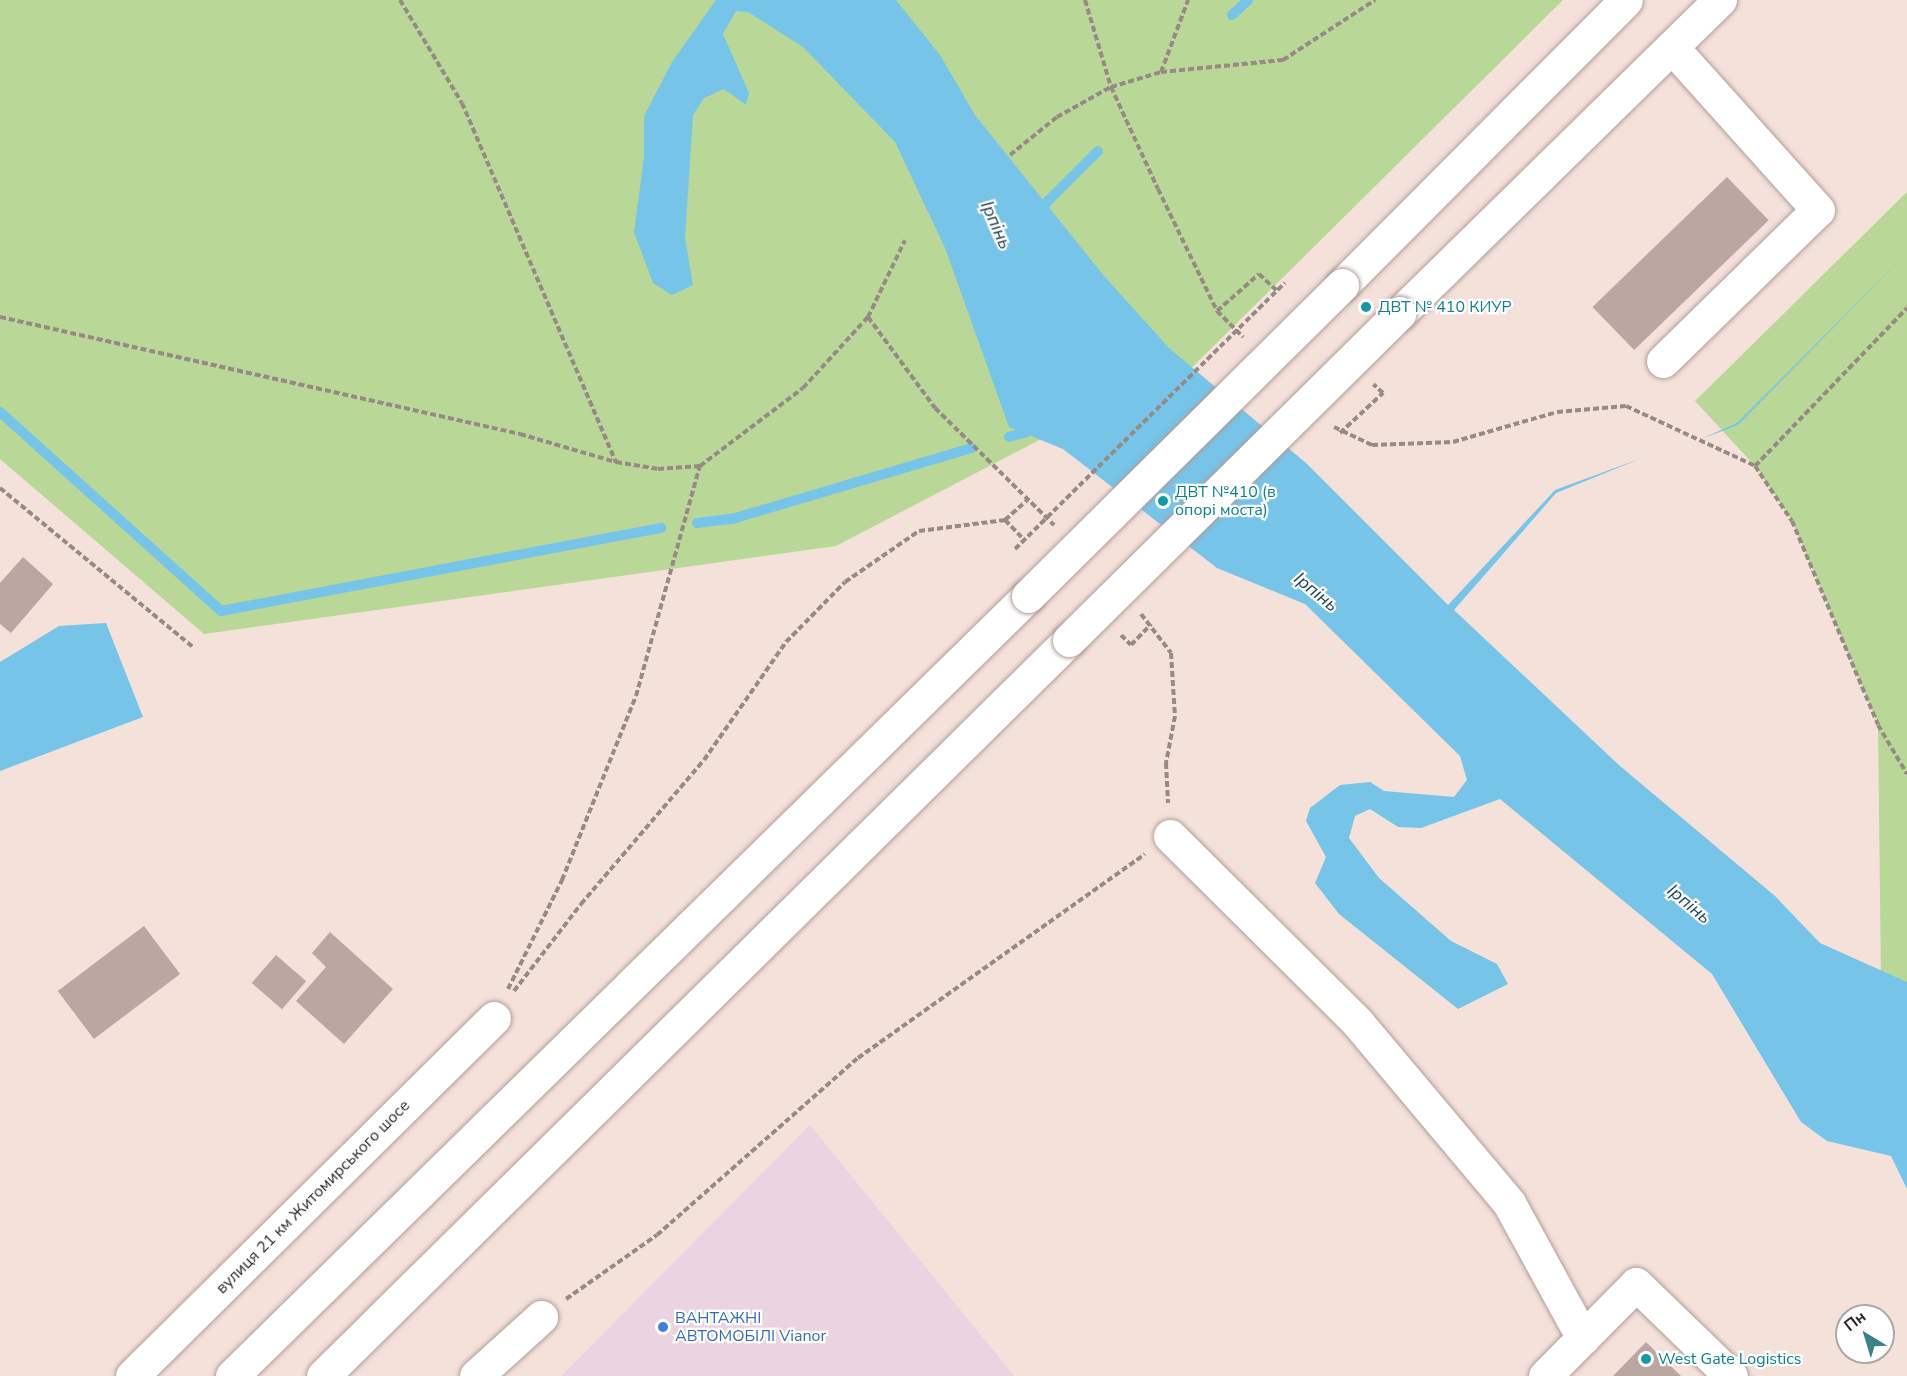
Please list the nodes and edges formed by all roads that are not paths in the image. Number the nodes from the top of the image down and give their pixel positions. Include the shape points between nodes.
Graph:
1 (1626, 0) edge
2 (1720, 0) edge
3 (1672, 47) junction
4 (1663, 360) dead end
5 (1170, 836) dead end
6 (494, 1018) road end
7 (541, 1317) dead end
8 (1583, 1338) junction
9 (132, 1376) edge
10 (232, 1376) edge
11 (323, 1376) edge
12 (476, 1376) edge
13 (1545, 1376) edge
14 (1731, 1376) edge

1 - 10 main road, bridge via 1028,596
2 - 3 main road
3 - 4 main road via 1818,210
3 - 11 main road, bridge
5 - 8 main road via 1358,1023 1509,1203
6 - 9 main road, вулиця 21 км Житомирського шосе
7 - 12 main road
8 - 13 main road
8 - 14 main road via 1636,1284

